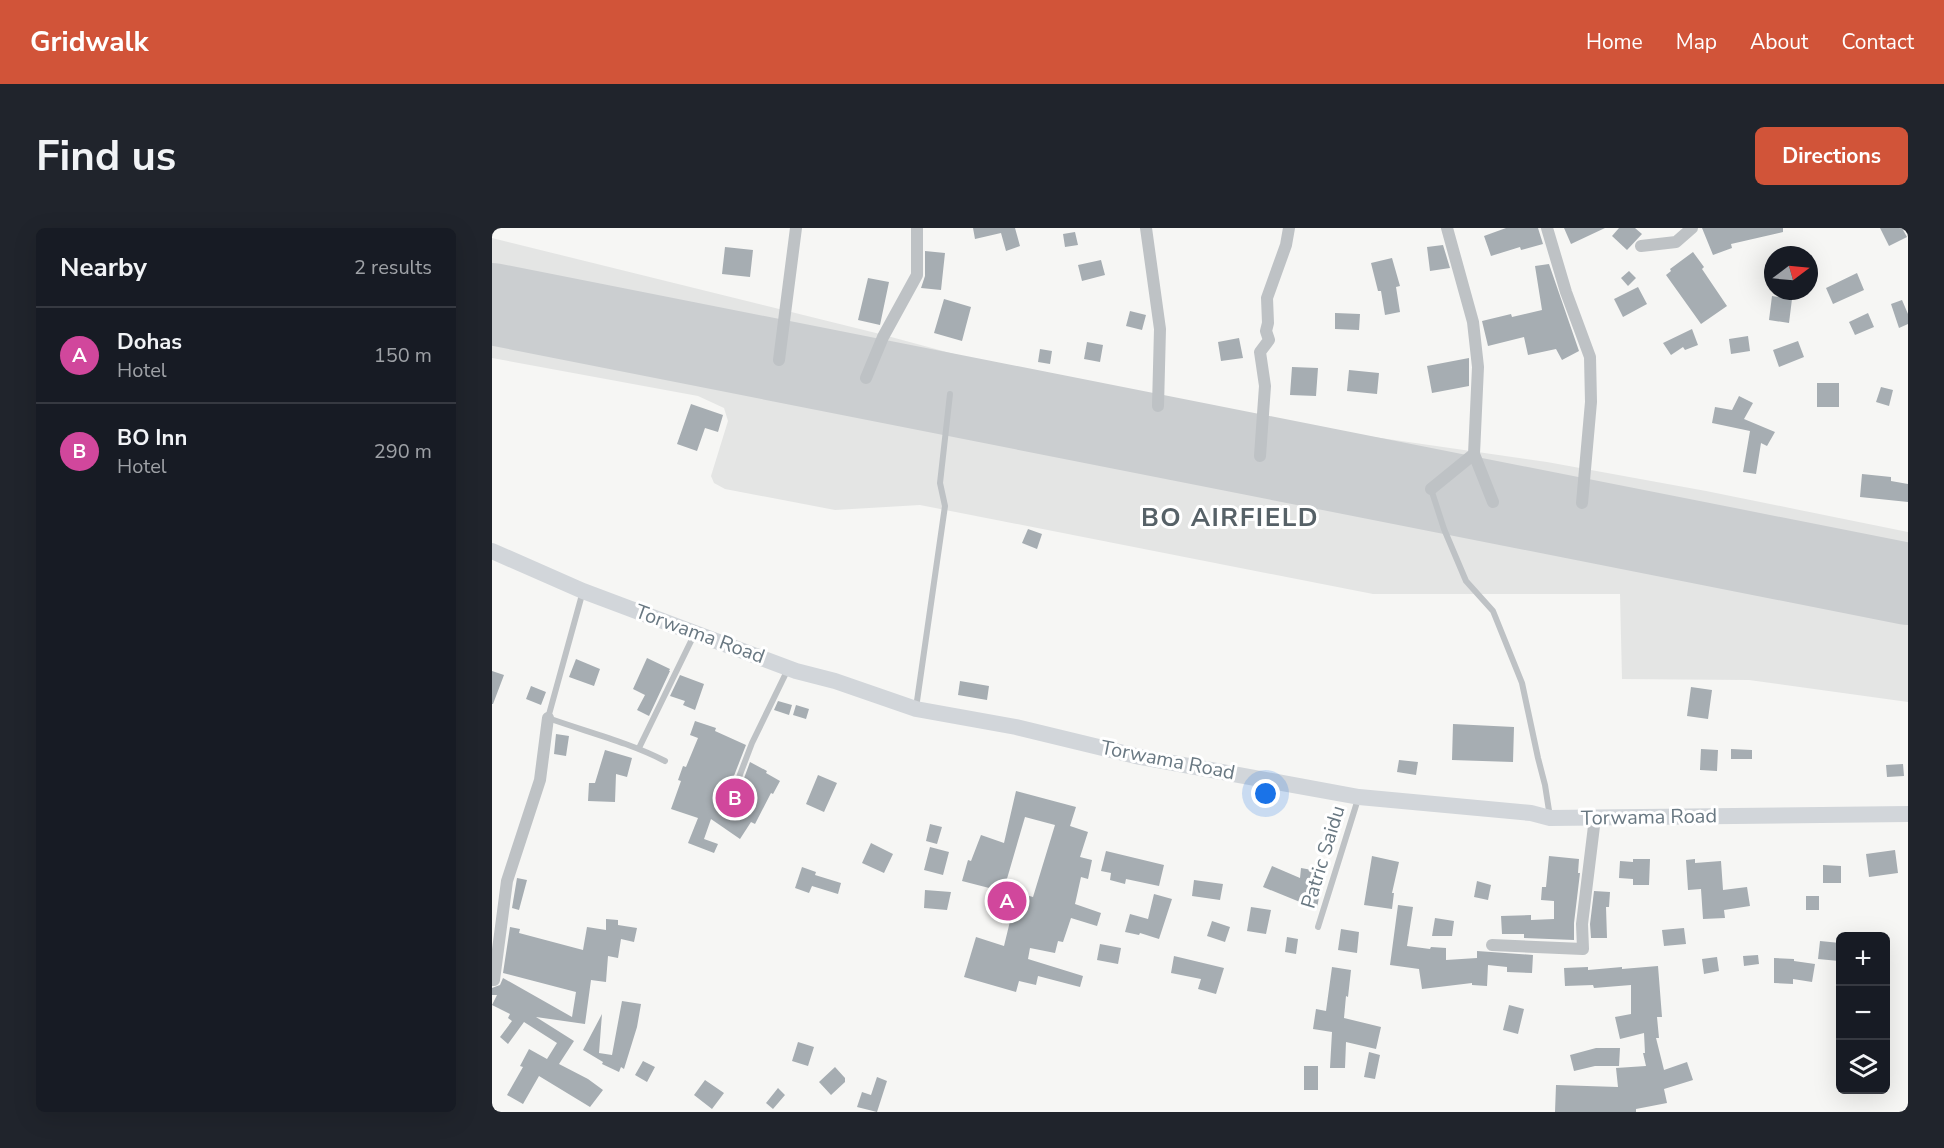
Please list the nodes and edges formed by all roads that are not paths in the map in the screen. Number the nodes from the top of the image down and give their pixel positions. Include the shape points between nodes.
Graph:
1 (796, 228) edge
2 (917, 228) edge
3 (1146, 228) edge
4 (1289, 228) edge
5 (1448, 228) edge
6 (1547, 228) edge
7 (1692, 228) edge
8 (1641, 246) dead end
9 (779, 360) dead end
10 (866, 378) dead end
11 (950, 394) dead end
12 (1158, 406) dead end
13 (1474, 454) junction
14 (1260, 456) dead end
15 (1431, 489) joint
16 (1493, 501) dead end
17 (1582, 502) dead end
18 (492, 551) edge
19 (583, 591) junction
20 (695, 632) junction
21 (789, 667) junction
22 (916, 709) junction
23 (548, 718) junction
24 (639, 748) junction
25 (665, 761) dead end
26 (1359, 797) junction
27 (728, 806) dead end
28 (1908, 814) edge
29 (1550, 818) junction
30 (1595, 818) junction
31 (1318, 927) dead end
32 (1492, 945) dead end
33 (494, 980) dead end

1 - 9 street
2 - 10 street via 917,275
3 - 12 street via 1160,329
4 - 14 street via 1287,245 1267,298 1269,340 1260,352 1265,386
5 - 13 street via 1473,322 1478,367
6 - 17 street via 1590,357 1591,402
7 - 8 street via 1676,242
11 - 22 lane via 940,483 945,506
13 - 15 street
13 - 16 street
15 - 29 lane via 1466,581 1493,611 1522,683
18 - 19 main road, Torwama Road
19 - 20 main road, Torwama Road
19 - 23 lane
20 - 21 main road, Torwama Road
20 - 24 lane
21 - 22 main road, Torwama Road
21 - 27 lane via 752,743
22 - 26 main road, Torwama Road via 1016,727 1140,757
23 - 24 lane
23 - 33 street via 540,780 507,881
24 - 25 lane
26 - 29 main road, Torwama Road
26 - 31 lane, Patric Saidu
28 - 30 main road, Torwama Road
29 - 30 main road, Torwama Road
30 - 32 street via 1582,924 1583,949

